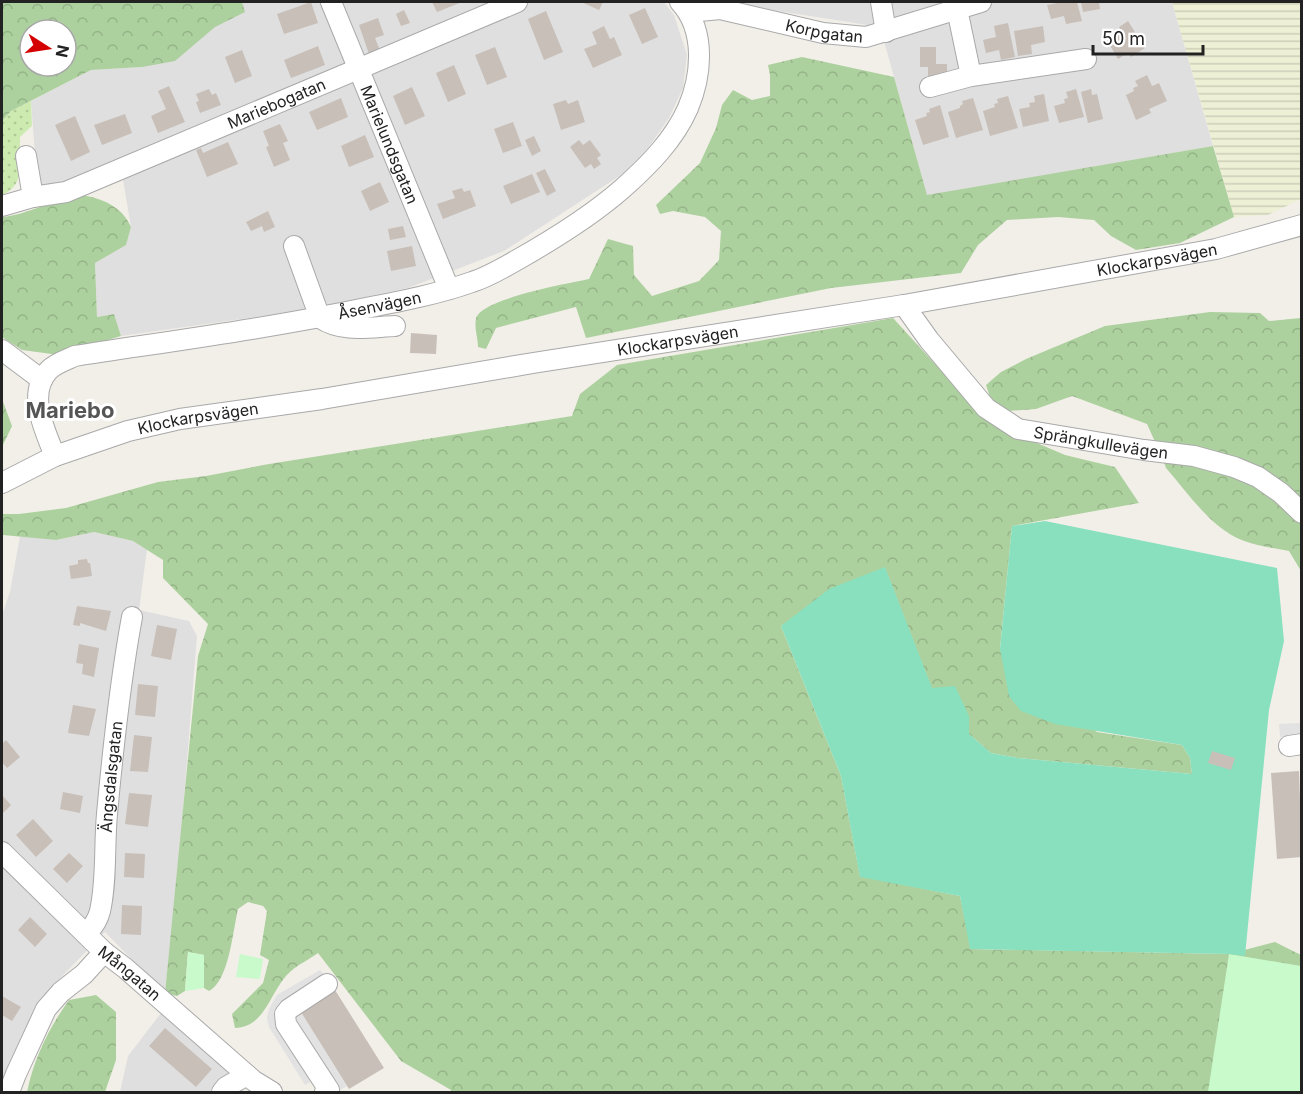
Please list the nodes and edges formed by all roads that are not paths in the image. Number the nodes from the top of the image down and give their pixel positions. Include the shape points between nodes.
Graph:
1 (331, 2) edge
2 (517, 2) edge
3 (880, 2) edge
4 (981, 2) edge
5 (684, 7) edge
6 (957, 9) junction
7 (886, 32) junction
8 (1086, 59) dead end
9 (358, 68) junction
10 (971, 76) junction
11 (930, 87) dead end
12 (26, 156) dead end
13 (33, 197) junction
14 (2, 206) edge
15 (1302, 225) edge
16 (294, 246) dead end
17 (449, 289) junction
18 (904, 305) junction
19 (320, 318) junction
20 (395, 326) dead end
21 (2, 350) edge
22 (42, 380) junction
23 (55, 456) junction
24 (2, 483) edge
25 (1302, 513) edge
26 (132, 617) dead end
27 (2, 852) edge
28 (86, 934) junction
29 (104, 952) junction
30 (327, 984) dead end
31 (252, 1083) edge
32 (9, 1092) edge
33 (222, 1092) edge
34 (273, 1092) edge
35 (325, 1092) edge

1 - 9 street, Marielundsgatan
2 - 9 street, Mariebogatan
3 - 7 street
4 - 6 street, Korpgatan
5 - 7 street, Korpgatan via 720,9 844,36 866,37
5 - 17 street, Åsenvägen via 696,30 699,72 683,120 661,151 605,204 555,239 474,282
6 - 7 street, Korpgatan
6 - 10 street
8 - 10 street
9 - 13 street, Mariebogatan via 66,192
9 - 17 street, Marielundsgatan
10 - 11 street
12 - 13 street
13 - 14 street, Mariebogatan
15 - 18 street, Klockarpsvägen via 1216,249
16 - 19 street
17 - 19 street, Åsenvägen
18 - 23 street, Klockarpsvägen via 180,419 128,431
18 - 25 street, Sprängkullevägen via 986,408 1018,429 1194,456 1234,467 1258,477
19 - 20 street via 341,327
19 - 22 street, Åsenvägen via 75,356 57,364
21 - 22 street
22 - 23 street via 39,407
23 - 24 street
26 - 28 street, Ängsdalsgatan via 106,816 101,904 94,926
27 - 28 street, Mångatan
28 - 29 street, Mångatan
29 - 31 street, Mångatan
29 - 32 street via 46,1009
30 - 35 street via 289,1009 285,1018 329,1090
31 - 33 street via 226,1087
31 - 34 street, Mångatan

